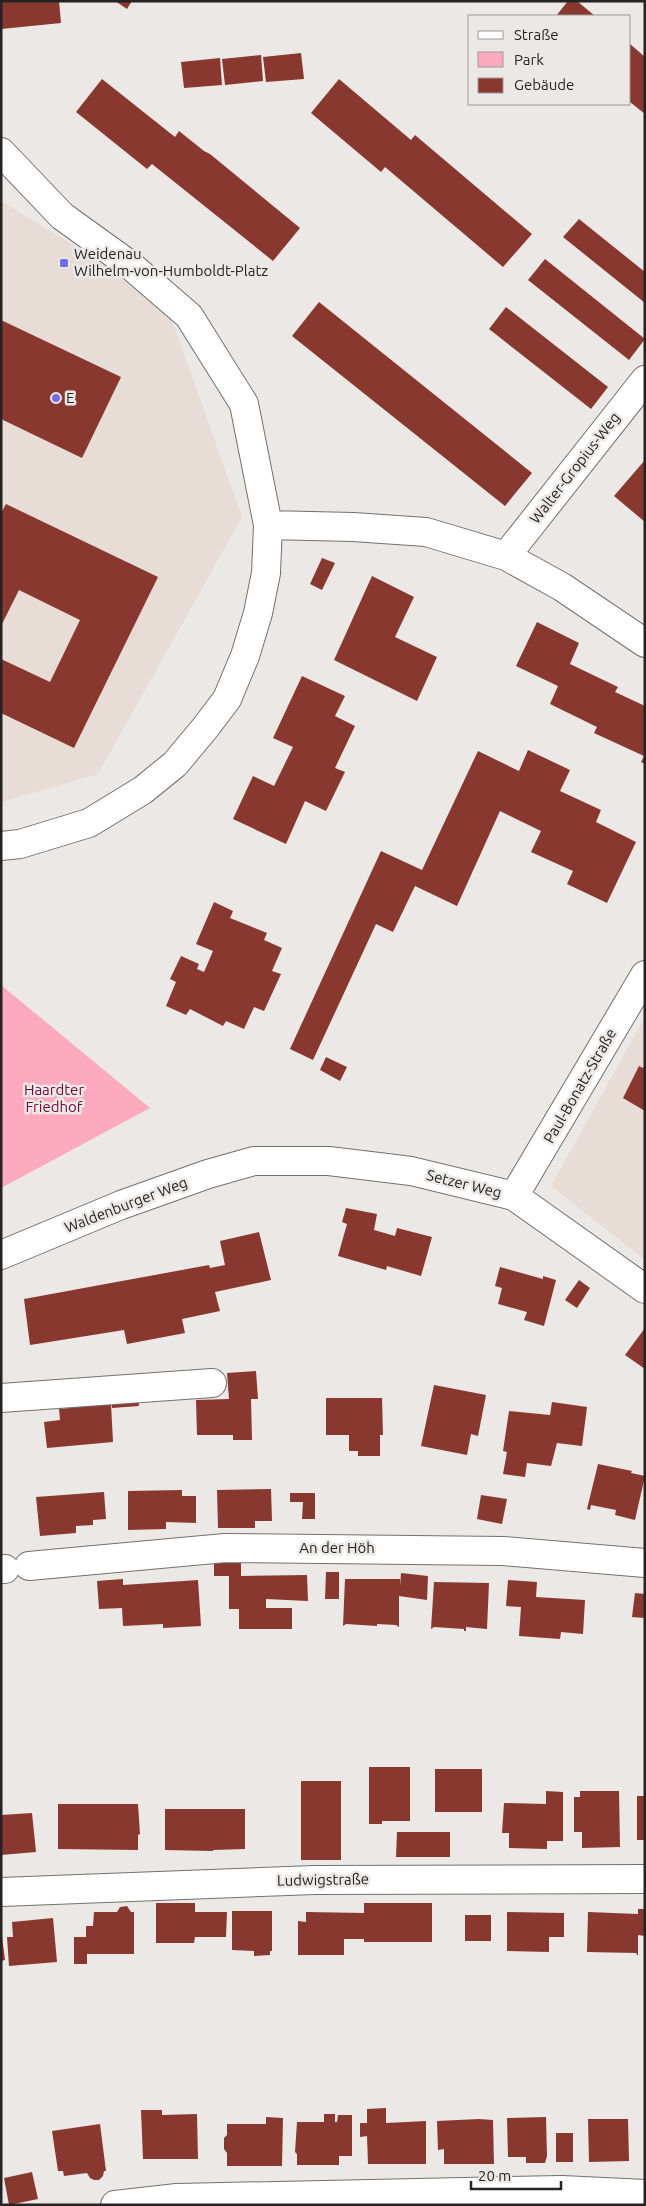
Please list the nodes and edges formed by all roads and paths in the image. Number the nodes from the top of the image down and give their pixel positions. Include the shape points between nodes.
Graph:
1 (1, 152) edge
2 (645, 380) edge
3 (268, 525) junction
4 (506, 556) junction
5 (645, 643) edge
6 (1, 846) edge
7 (645, 975) edge
8 (254, 1161) joint
9 (514, 1196) junction
10 (1, 1255) edge
11 (645, 1289) edge
12 (212, 1383) dead end
13 (1, 1398) edge
14 (645, 1563) edge
15 (12, 1568) edge
16 (645, 1879) edge
17 (1, 1892) edge
18 (645, 2194) edge
19 (115, 2205) edge

1 - 3 street via 62,216 130,265 189,316 244,404
2 - 4 street, Walter-Gropius-Weg
3 - 4 street via 353,526 426,532
3 - 6 street via 266,573 245,656 227,699 205,728 175,764 143,790 89,823 20,844
4 - 5 street via 562,587
7 - 9 street, Paul-Bonatz-Straße
8 - 9 street, Setzer Weg via 329,1161 411,1171
8 - 10 street, Waldenburger Weg via 121,1205
9 - 11 street, Setzer Weg
12 - 13 street
14 - 15 street, An der Höh via 503,1551 225,1548
16 - 17 street, Ludwigstraße via 315,1880
18 - 19 street via 562,2190 177,2198

